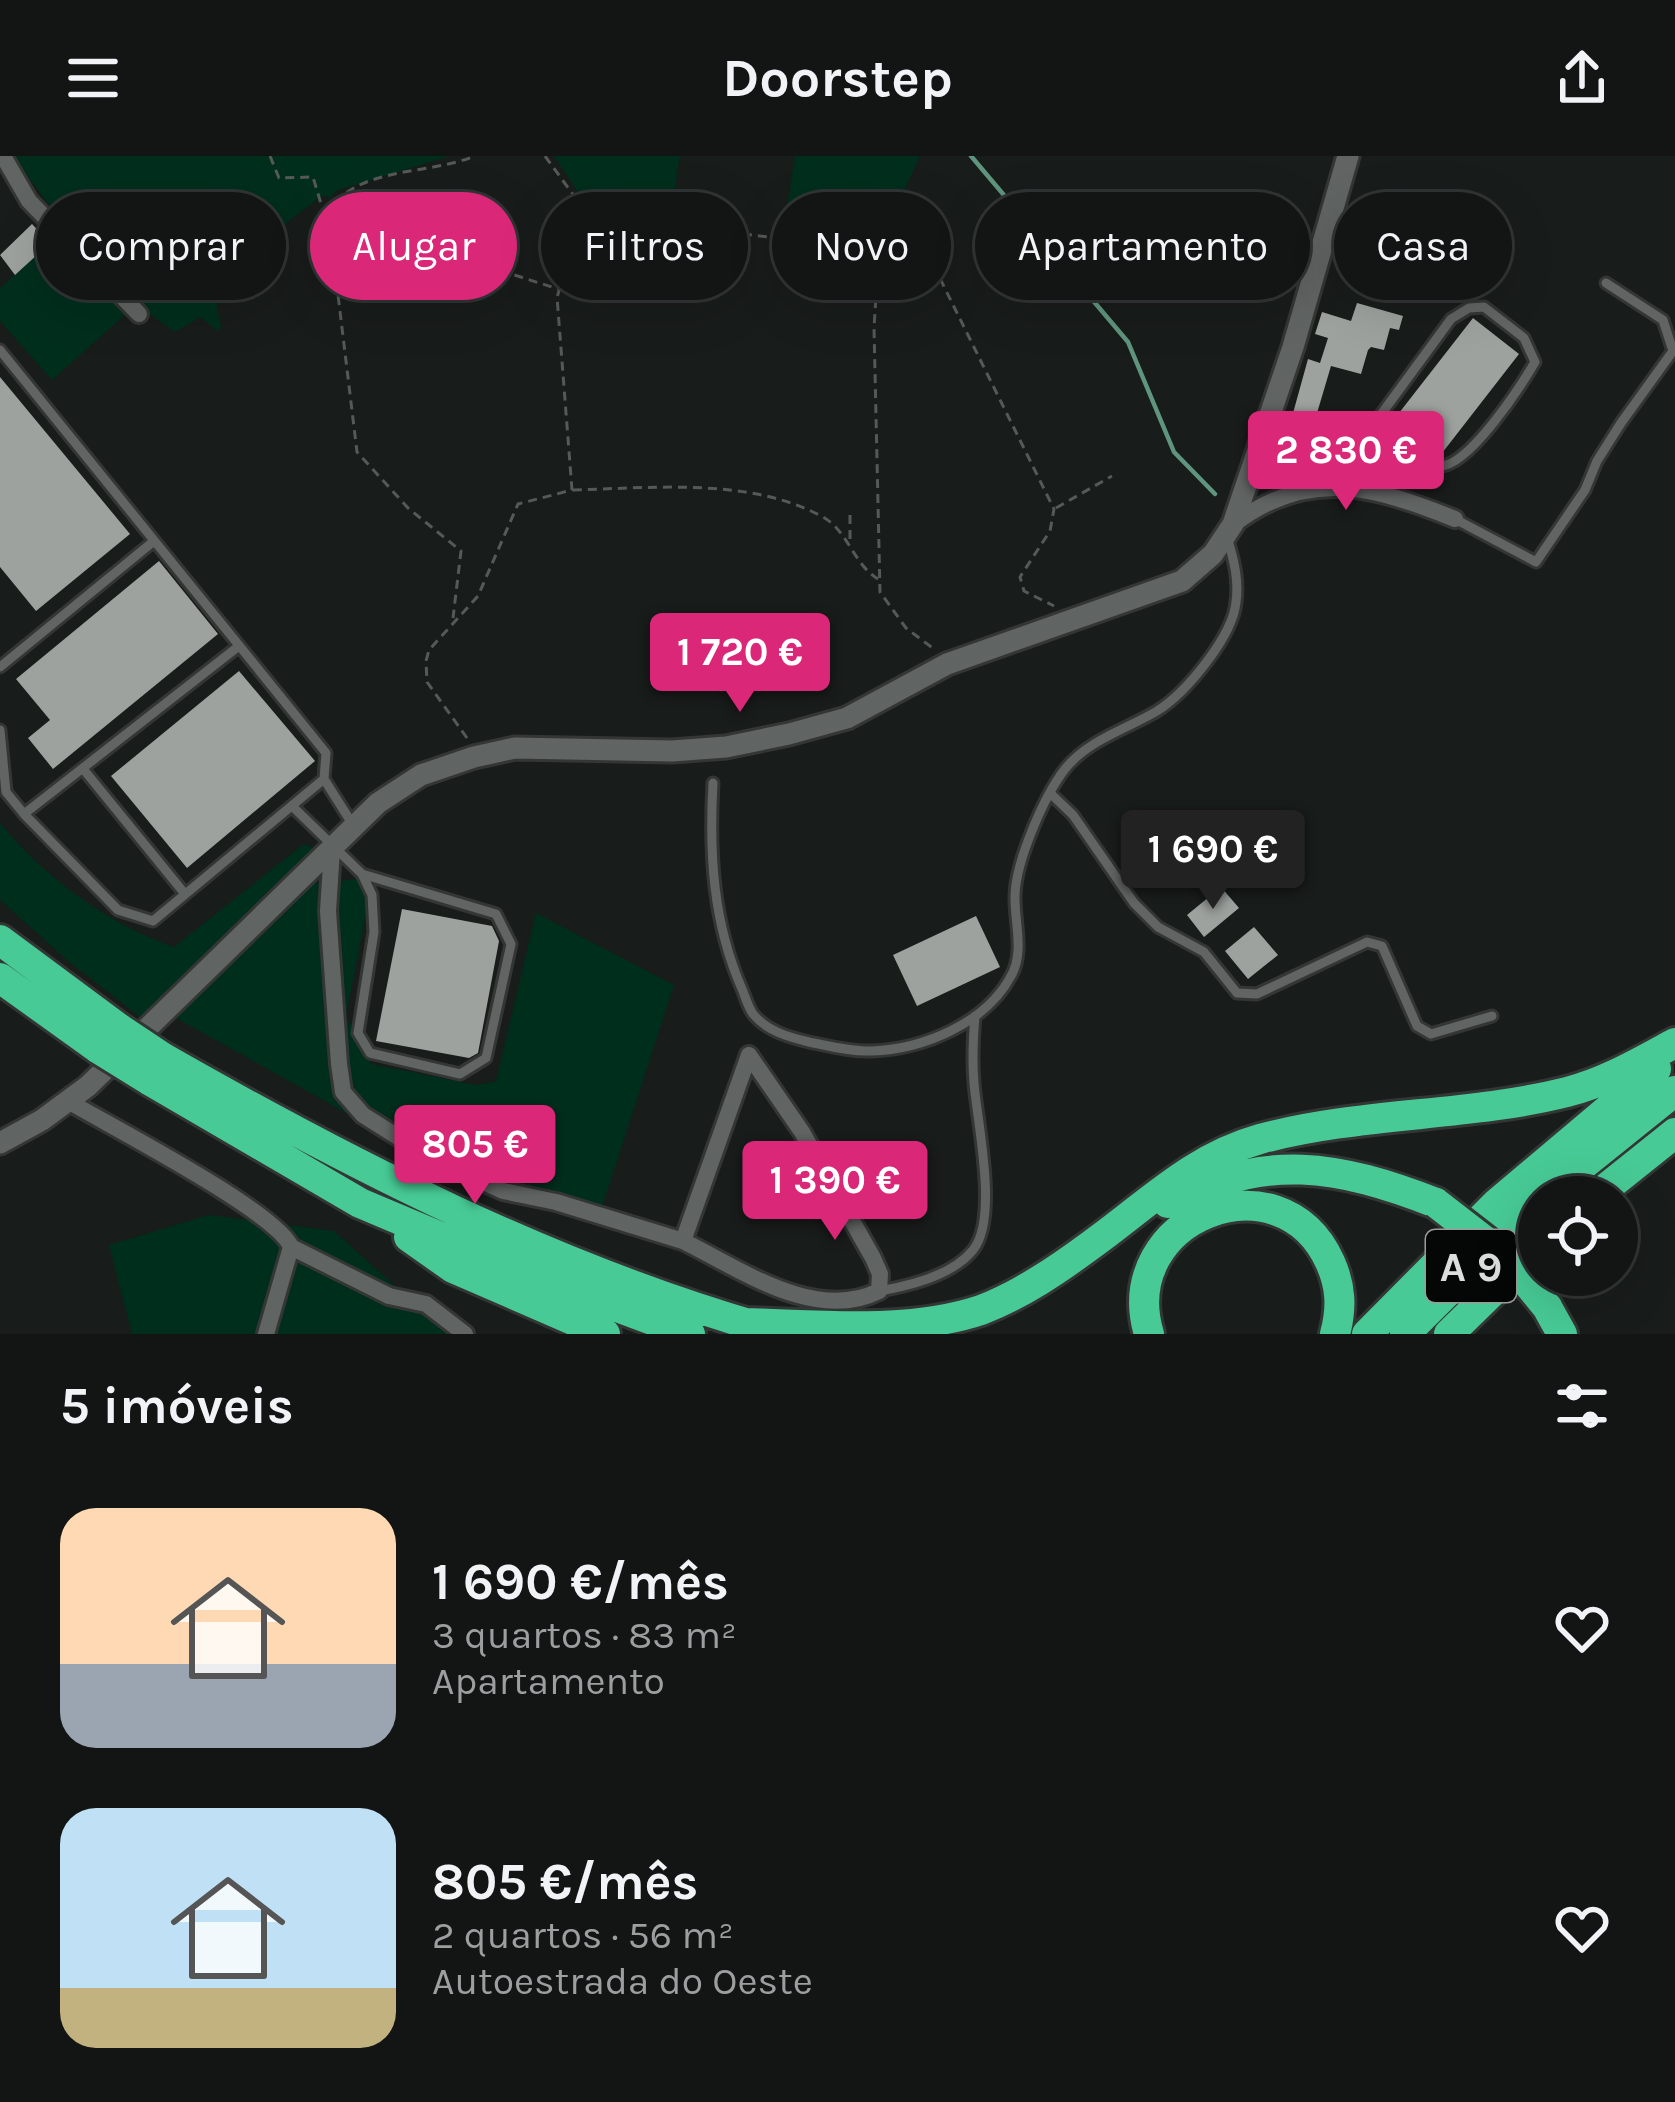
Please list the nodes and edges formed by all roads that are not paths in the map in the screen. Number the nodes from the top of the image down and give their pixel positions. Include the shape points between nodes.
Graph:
1 (3, 156) edge
2 (1348, 156) edge
3 (1606, 284) dead end
4 (139, 314) dead end
5 (0, 350) edge
6 (1374, 424) junction
7 (1335, 488) junction
8 (1455, 519) joint
9 (1230, 529) junction
10 (154, 541) junction
11 (239, 646) junction
12 (0, 667) edge
13 (0, 730) edge
14 (84, 770) junction
15 (324, 779) junction
16 (713, 783) dead end
17 (1050, 793) junction
18 (292, 806) junction
19 (24, 814) junction
20 (353, 827) junction
21 (332, 849) junction
22 (362, 874) junction
23 (185, 894) junction
24 (0, 940) edge
25 (0, 978) edge
26 (975, 1016) junction
27 (1492, 1016) dead end
28 (110, 1039) junction
29 (1675, 1043) edge
30 (1675, 1054) edge
31 (156, 1068) junction
32 (1675, 1091) edge
33 (68, 1101) junction
34 (1675, 1133) edge
35 (0, 1143) edge
36 (1570, 1176) edge
37 (1621, 1176) edge
38 (360, 1203) junction
39 (1518, 1222) edge
40 (683, 1241) junction
41 (1094, 1243) junction
42 (291, 1246) junction
43 (1518, 1267) edge
44 (880, 1291) junction
45 (1555, 1320) edge
46 (746, 1323) junction
47 (266, 1334) edge
48 (465, 1334) edge
49 (604, 1334) edge
50 (689, 1334) edge
51 (782, 1334) edge
52 (1149, 1334) edge
53 (1335, 1334) edge
54 (1367, 1334) edge
55 (1405, 1334) edge
56 (1449, 1334) edge

1 - 4 street via 29,201
2 - 9 street
3 - 8 lane via 1663,320 1673,351 1585,490 1536,562
5 - 10 lane
6 - 6 lane via 1451,319 1469,308 1484,307 1524,338 1535,362 1456,462 1423,460
6 - 7 lane
7 - 8 street via 1352,485
7 - 9 street via 1263,502
9 - 17 lane via 1236,608 1195,677 1163,708 1085,750
9 - 20 street via 1183,581 947,664 847,718 726,747 515,748 474,757 421,776
10 - 11 lane
10 - 12 lane
11 - 14 lane
11 - 15 lane via 326,753
13 - 19 lane via 6,792
14 - 19 lane
14 - 23 lane
15 - 18 lane
15 - 20 lane
16 - 26 lane via 723,943 753,1013 780,1035 872,1051
17 - 26 lane via 1016,877 1013,974
17 - 27 lane via 1133,902 1158,927 1204,952 1237,993 1257,994 1367,942 1382,946 1417,1026 1432,1034
18 - 21 lane
18 - 23 lane
19 - 23 lane via 118,910 153,921
20 - 21 street
21 - 22 lane
21 - 33 street
21 - 40 street via 328,911 339,1064 343,1092 363,1115 503,1191
22 - 22 lane via 374,932 358,1033 370,1053 460,1074 486,1058 511,944 496,914
24 - 28 highway
25 - 28 highway
26 - 44 lane via 984,1222 976,1248 954,1266
28 - 31 highway, bridge
29 - 41 highway via 1568,1092 1262,1139 1212,1156
30 - 54 highway via 1496,1204
31 - 38 highway
31 - 46 highway via 538,1248
32 - 36 highway, A 9
33 - 35 street
33 - 42 street via 251,1209
34 - 37 highway
38 - 49 highway via 453,1268
38 - 50 highway
39 - 55 highway, A 9
40 - 44 street via 823,1301
40 - 44 street via 748,1055 873,1258
41 - 45 highway, bridge via 1192,1191 1267,1169 1372,1178 1436,1203 1507,1258
41 - 46 highway via 1036,1284 978,1311 921,1324
42 - 47 street
42 - 48 street via 388,1296 426,1304
43 - 56 highway, A 9
46 - 51 highway
52 - 53 highway via 1144,1303 1162,1245 1199,1214 1240,1204 1274,1209 1319,1238 1339,1281

